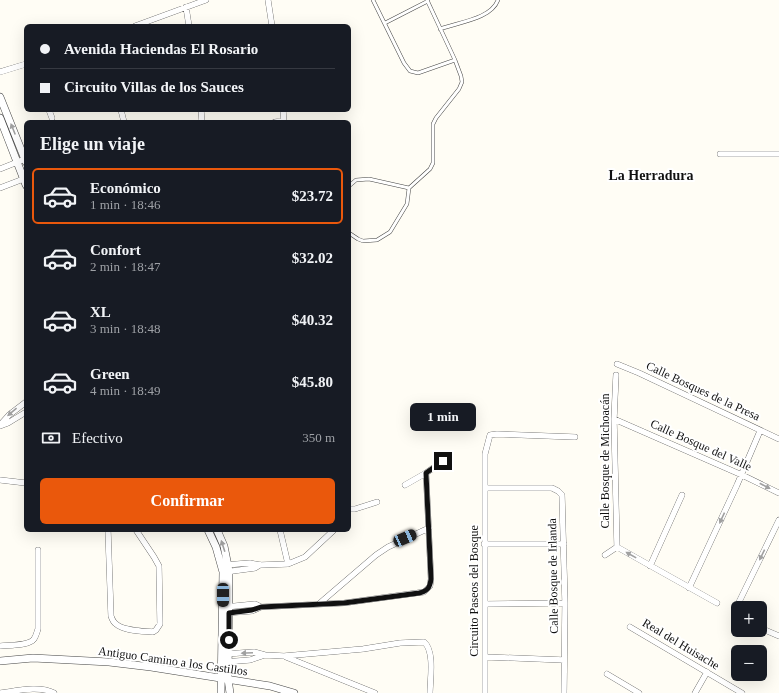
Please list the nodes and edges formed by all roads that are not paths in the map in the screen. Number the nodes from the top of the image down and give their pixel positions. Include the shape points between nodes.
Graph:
1 (268, 0) edge
2 (373, 0) edge
3 (498, 0) edge
4 (203, 1) edge
5 (427, 1) edge
6 (186, 8) junction
7 (385, 23) junction
8 (141, 24) edge
9 (189, 24) edge
10 (272, 24) edge
11 (440, 29) junction
12 (455, 60) junction
13 (24, 65) edge
14 (0, 72) edge
15 (0, 97) edge
16 (50, 112) edge
17 (0, 118) edge
18 (52, 118) dead end
19 (720, 154) dead end
20 (779, 154) edge
21 (24, 156) edge
22 (24, 161) edge
23 (17, 162) junction
24 (0, 169) edge
25 (24, 178) edge
26 (24, 180) edge
27 (351, 184) edge
28 (0, 188) edge
29 (409, 188) junction
30 (351, 234) edge
31 (617, 364) dead end
32 (616, 375) dead end
33 (24, 404) edge
34 (24, 413) edge
35 (614, 419) junction
36 (0, 425) edge
37 (760, 431) junction
38 (575, 437) dead end
39 (779, 439) edge
40 (443, 461) dead end
41 (426, 473) junction
42 (742, 475) junction
43 (0, 480) edge
44 (24, 483) edge
45 (405, 485) dead end
46 (485, 488) junction
47 (779, 493) edge
48 (682, 495) dead end
49 (377, 502) dead end
50 (352, 509) edge
51 (779, 520) edge
52 (429, 528) junction
53 (108, 532) edge
54 (137, 532) edge
55 (209, 532) edge
56 (218, 532) edge
57 (280, 532) edge
58 (332, 532) edge
59 (484, 544) junction
60 (564, 544) junction
61 (617, 547) junction
62 (38, 550) dead end
63 (606, 555) dead end
64 (288, 564) junction
65 (650, 566) junction
66 (225, 568) junction
67 (689, 588) junction
68 (739, 601) edge
69 (320, 603) junction
70 (565, 603) junction
71 (717, 603) dead end
72 (486, 604) junction
73 (226, 610) junction
74 (630, 627) dead end
75 (767, 631) edge
76 (779, 636) edge
77 (0, 646) edge
78 (284, 656) junction
79 (486, 657) junction
80 (225, 658) junction
81 (564, 660) junction
82 (0, 661) edge
83 (707, 672) junction
84 (607, 674) dead end
85 (225, 679) junction
86 (0, 693) edge
87 (54, 693) edge
88 (221, 693) edge
89 (230, 693) edge
90 (294, 693) edge
91 (375, 693) edge
92 (430, 693) edge
93 (485, 693) edge
94 (564, 693) edge
95 (639, 693) edge
96 (695, 693) edge
97 (742, 693) edge

1 - 10 street
2 - 7 lane
3 - 11 lane via 495,7 484,15
4 - 6 street
5 - 7 lane
5 - 11 lane
6 - 8 street
6 - 9 street
7 - 12 lane via 410,71 418,73
11 - 12 lane
12 - 29 lane via 462,82 433,124 430,169
13 - 14 street
21 -> 15 street
16 - 18 street
17 - 23 street
19 - 20 street
22 - 23 street
23 - 24 street
23 - 25 street
26 - 28 street
27 - 29 lane via 356,180 369,179
29 - 30 lane via 407,204 390,232 377,240 363,241
31 - 37 street, Calle Bosques de la Presa
32 - 35 street, Calle Bosque de Michoacán
33 -> 36 street
34 - 36 street
35 - 42 street, Calle Bosque del Valle
35 - 61 street, Calle Bosque de Michoacán
37 - 39 street, Calle Bosques de la Presa
37 - 42 street
38 - 46 street, Circuito Paseos del Bosque via 490,435 485,454
40 - 41 street
41 - 45 street
41 - 52 street
42 -> 47 street, Calle Bosque del Valle
42 -> 67 street
43 - 44 street
46 - 59 street, Circuito Paseos del Bosque
46 - 60 street, Calle Bosque de Irlanda via 556,489 563,501
48 - 65 street
49 - 50 street
51 -> 68 street
52 - 69 street via 382,551
52 - 69 street via 431,579 430,586 424,592 356,602
53 - 54 street via 110,606 113,621 127,629 153,632 160,624 159,566
55 - 66 street
66 -> 56 street via 224,546
57 - 64 street
58 - 64 street via 305,557
59 - 60 street
59 - 72 street, Circuito Paseos del Bosque
60 - 70 street, Calle Bosque de Irlanda
61 - 63 street
65 -> 61 street
62 - 77 street via 36,635 34,640 27,643
64 - 66 street via 260,565 250,569
65 - 67 street
66 - 73 street
67 - 71 street
69 - 73 street
70 - 72 street
70 - 81 street, Calle Bosque de Irlanda
72 - 79 street, Circuito Paseos del Bosque
73 - 80 street
74 - 83 street, Real del Huisache
75 - 76 street
78 - 80 street via 254,652
78 - 91 street
78 - 92 street via 363,649 400,642 424,642 430,651
79 - 81 street
79 - 93 street, Circuito Paseos del Bosque
80 - 85 street
81 - 94 street, Calle Bosque de Irlanda
82 - 85 street, Antiguo Camino a los Castillos via 33,658 109,662
83 - 96 street
83 - 97 street, Real del Huisache
84 - 95 street
85 - 88 street
85 - 89 street
85 - 90 street, Antiguo Camino a los Castillos via 270,686
86 - 87 street via 32,690

